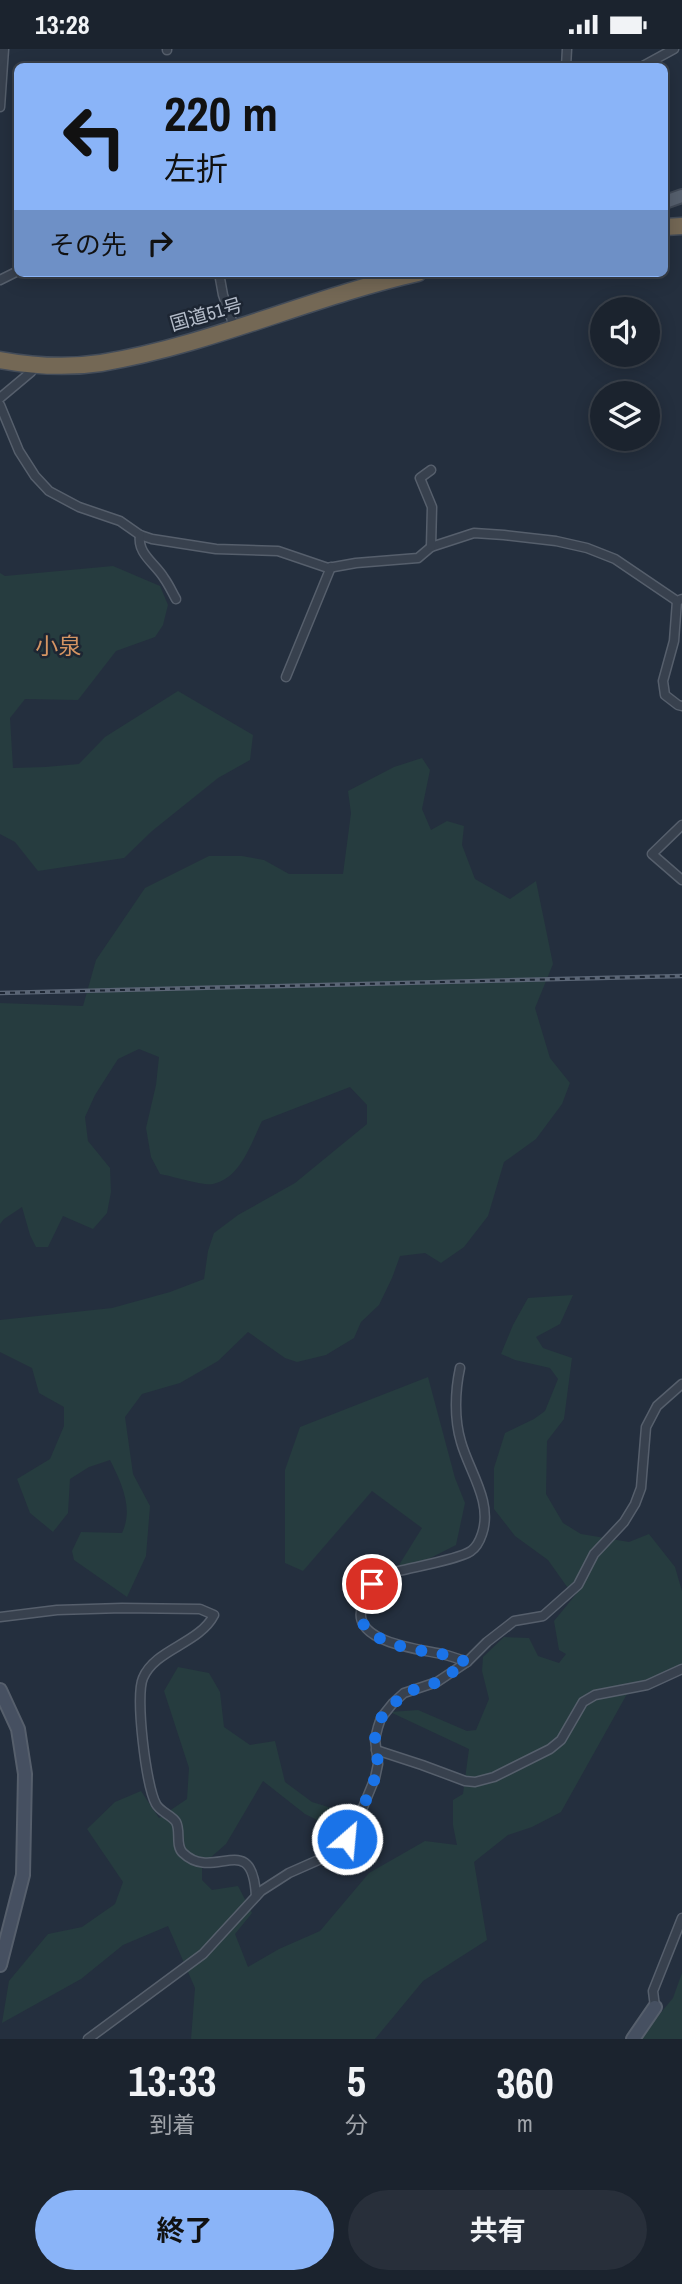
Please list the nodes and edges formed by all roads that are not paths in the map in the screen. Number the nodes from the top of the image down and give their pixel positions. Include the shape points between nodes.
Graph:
1 (674, 49) edge
2 (3, 53) edge
3 (648, 63) edge
4 (0, 107) edge
5 (220, 277) edge
6 (401, 277) edge
7 (235, 329) junction
8 (2, 357) edge
9 (35, 365) junction
10 (0, 398) edge
11 (0, 405) edge
12 (431, 470) dead end
13 (141, 535) junction
14 (430, 547) junction
15 (331, 567) junction
16 (176, 599) dead end
17 (680, 600) edge
18 (286, 677) dead end
19 (682, 706) edge
20 (682, 825) edge
21 (682, 880) edge
22 (460, 1368) dead end
23 (682, 1384) edge
24 (0, 1617) edge
25 (467, 1662) junction
26 (682, 1669) edge
27 (0, 1690) edge
28 (376, 1750) junction
29 (256, 1896) junction
30 (682, 1917) edge
31 (0, 1965) edge
32 (655, 2007) joint
33 (88, 2039) edge
34 (633, 2039) edge

1 - 3 street
2 - 4 street
5 - 7 street
6 - 7 highway, 国道51号
7 - 9 highway, 国道51号 via 100,363
8 - 9 highway, 国道51号
9 - 10 street
11 - 13 street via 19,451 49,491 120,521
12 - 14 street via 419,478 432,507
13 - 15 street via 216,549 278,551
13 - 16 street via 143,552
14 - 15 street via 418,558
14 - 17 street via 474,533 556,541 615,559
15 - 18 street
17 - 19 street via 663,681 665,695
20 - 21 street via 652,854
22 - 25 street via 457,1422 483,1499 482,1534 471,1552 376,1578 361,1608 361,1618 372,1634 410,1650
23 - 25 street via 657,1406 646,1427 642,1488 635,1504 594,1554 578,1585 543,1616 514,1621
24 - 29 street via 122,1608 200,1609 214,1615 205,1629 159,1659 141,1681 143,1751 156,1804 176,1822 180,1849 197,1861 248,1863 255,1876
25 - 28 street via 393,1703 381,1718
26 - 28 street via 647,1685 595,1695 583,1702 561,1740 550,1749 494,1777 465,1781
27 - 31 street via 18,1729 25,1774 23,1875
28 - 29 street via 375,1778 347,1839 332,1854 289,1873
29 - 33 street via 203,1954
30 - 32 street via 653,1991
32 - 34 street

